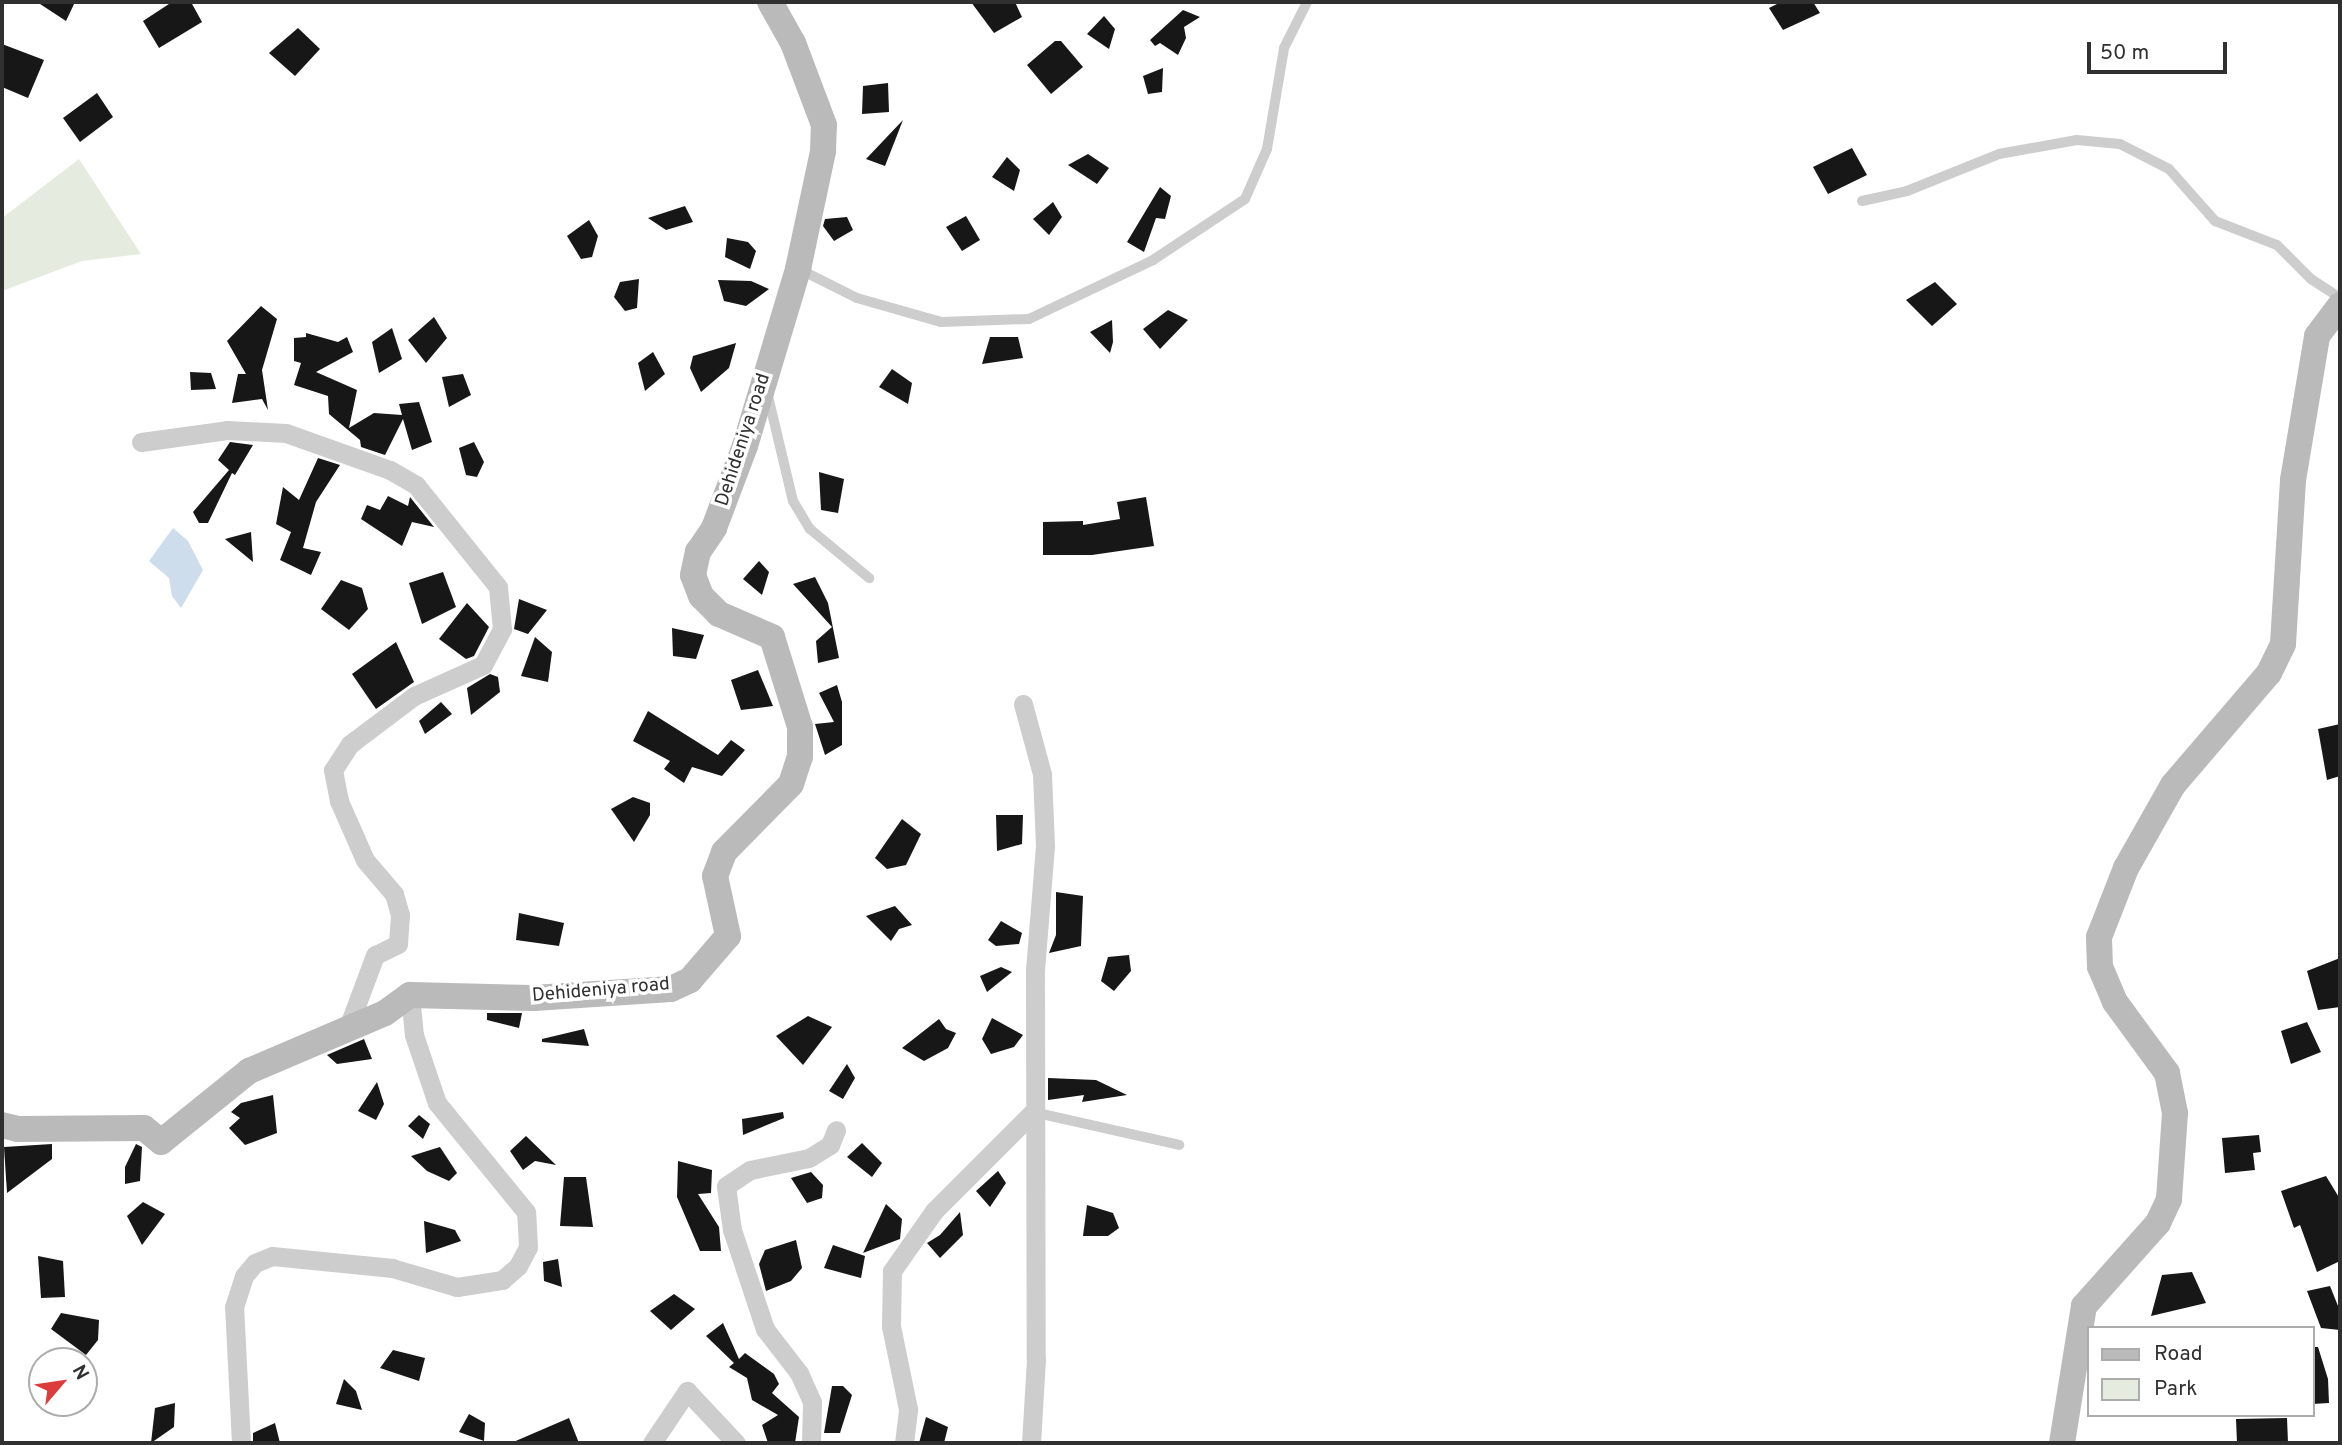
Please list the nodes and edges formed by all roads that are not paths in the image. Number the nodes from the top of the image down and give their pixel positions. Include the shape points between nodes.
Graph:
1 (770, 2) edge
2 (1307, 2) edge
3 (1862, 201) dead end
4 (798, 269) junction
5 (2340, 298) edge
6 (2340, 305) edge
7 (764, 382) junction
8 (141, 442) dead end
9 (869, 578) dead end
10 (1023, 704) dead end
11 (410, 995) junction
12 (349, 1025) junction
13 (1033, 1112) junction
14 (2, 1125) edge
15 (836, 1130) dead end
16 (1179, 1145) dead end
17 (241, 1443) edge
18 (652, 1443) edge
19 (736, 1443) edge
20 (811, 1443) edge
21 (904, 1443) edge
22 (1031, 1443) edge
23 (2062, 1443) edge

1 - 4 street, Dehideniya road via 793,43 824,125 824,151
2 - 4 lane via 1284,48 1266,149 1245,199 1153,260 1029,319 941,322 857,298
3 - 5 lane via 1907,191 1999,154 2077,140 2120,144 2169,169 2215,221 2277,245 2311,279
4 - 7 street, Dehideniya road
6 - 23 street via 2317,336 2293,480 2283,644 2269,673 2173,785 2126,868 2099,936 2100,967 2115,1002 2167,1073 2175,1113 2173,1150 2169,1199 2158,1223 2084,1306
7 - 9 lane via 793,501 810,529
7 - 11 street, Dehideniya road via 745,446 714,528 698,552 693,575 701,596 719,614 772,637 800,727 800,757 791,784 724,852 715,876 728,936 690,980 671,989 534,998
8 - 12 street via 228,430 286,432 390,470 416,485 498,587 502,629 483,665 414,695 350,744 333,770 338,801 365,860 394,894 400,915 398,944 375,956
10 - 13 street via 1042,774 1045,846 1035,970
11 - 12 street via 385,1013
11 - 17 street via 414,1035 437,1103 526,1212 528,1247 518,1266 502,1280 457,1287 392,1268 272,1256 255,1263 243,1276 234,1307
12 - 14 street via 249,1071 161,1142 144,1128 18,1129
13 - 16 lane
13 - 21 street via 934,1211 892,1270 891,1326 908,1409
13 - 22 street via 1036,1359
15 - 20 street via 830,1145 809,1158 750,1170 726,1185 732,1230 765,1329 799,1373 812,1402
18 - 19 street via 687,1391

